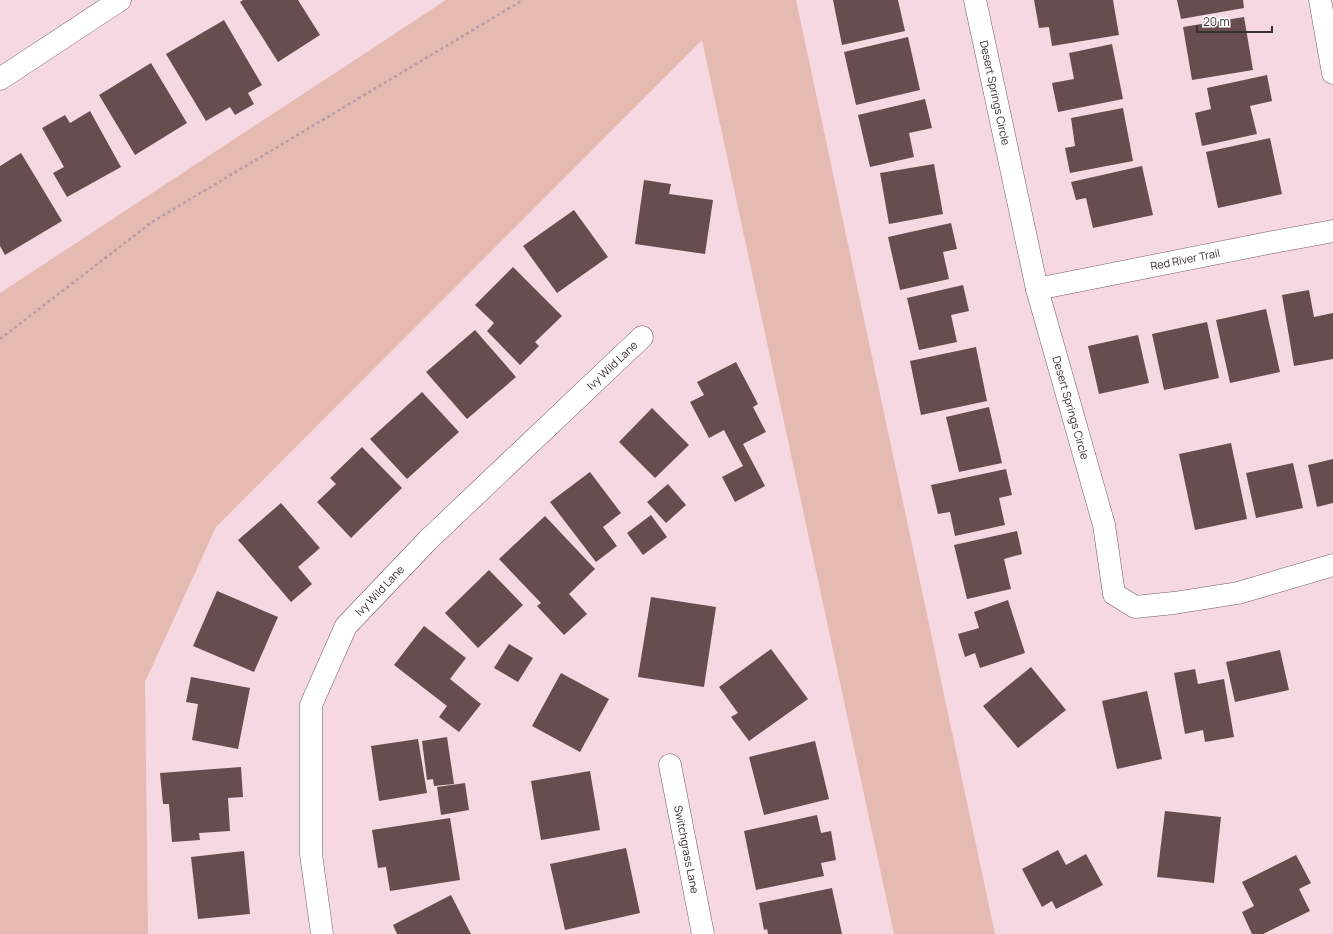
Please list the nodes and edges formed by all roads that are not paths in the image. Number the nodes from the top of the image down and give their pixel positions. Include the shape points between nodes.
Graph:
1 (120, 0) edge
2 (975, 0) edge
3 (1320, 0) edge
4 (1333, 73) edge
5 (0, 78) edge
6 (1333, 231) edge
7 (1037, 289) junction
8 (642, 337) dead end
9 (1333, 565) edge
10 (670, 765) dead end
11 (322, 934) edge
12 (703, 934) edge

1 - 5 street
2 - 7 street, Desert Springs Circle
3 - 4 street
6 - 7 street, Red River Trail
7 - 9 street, Desert Springs Circle via 1104,525 1114,594 1135,607 1174,603 1238,593
8 - 11 street, Ivy Wild Lane via 428,540 346,626 311,705 311,854
10 - 12 street, Switchgrass Lane

